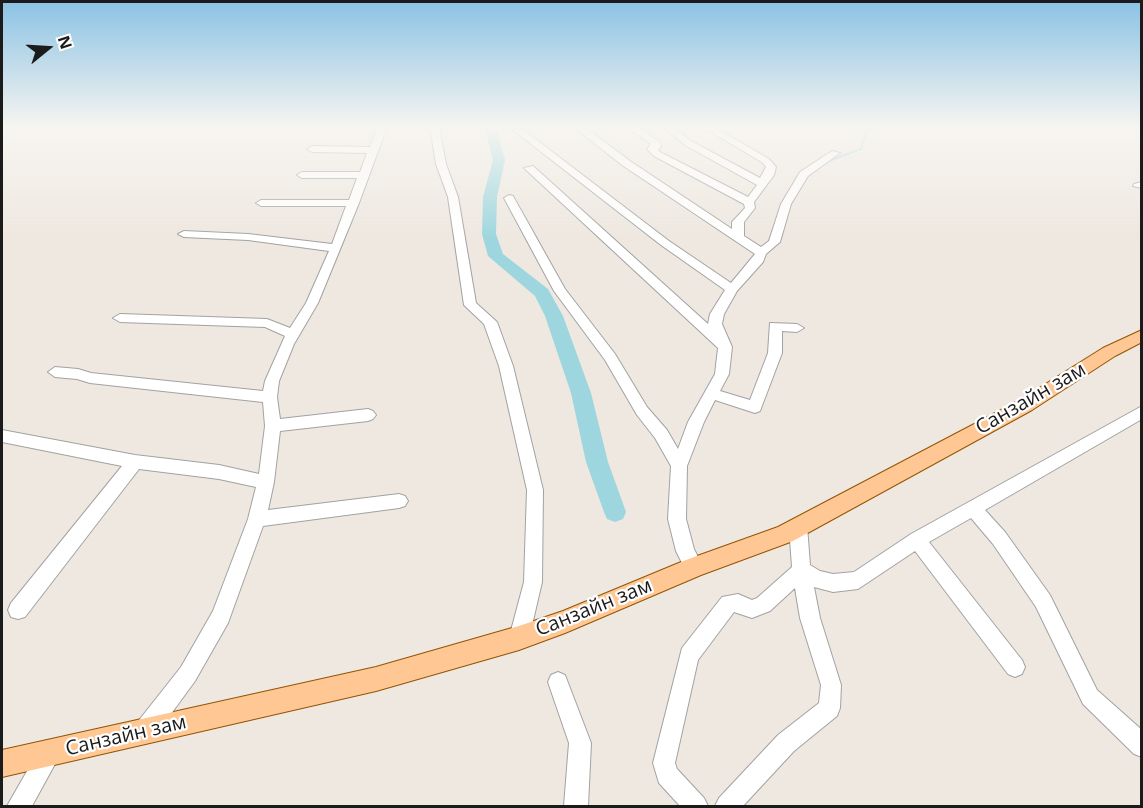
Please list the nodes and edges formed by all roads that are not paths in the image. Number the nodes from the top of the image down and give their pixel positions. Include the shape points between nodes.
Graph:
1 (368, 165) edge
2 (441, 165) edge
3 (563, 165) edge
4 (629, 165) edge
5 (678, 165) edge
6 (728, 165) edge
7 (770, 165) edge
8 (818, 165) edge
9 (529, 168) dead end
10 (302, 175) dead end
11 (364, 175) junction
12 (761, 183) junction
13 (509, 198) dead end
14 (749, 202) junction
15 (261, 203) dead end
16 (354, 203) junction
17 (184, 234) dead end
18 (738, 236) junction
19 (336, 248) junction
20 (761, 253) junction
21 (732, 289) junction
22 (120, 318) dead end
23 (797, 328) dead end
24 (294, 335) junction
25 (1142, 335) edge
26 (725, 347) junction
27 (55, 372) dead end
28 (713, 394) junction
29 (270, 397) junction
30 (1142, 412) edge
31 (368, 415) dead end
32 (273, 426) junction
33 (2, 436) edge
34 (135, 462) junction
35 (679, 466) junction
36 (266, 482) junction
37 (399, 501) dead end
38 (973, 508) junction
39 (258, 519) junction
40 (798, 526) junction
41 (917, 540) junction
42 (694, 567) junction
43 (801, 570) junction
44 (18, 610) dead end
45 (519, 638) junction
46 (1015, 667) dead end
47 (558, 682) dead end
48 (144, 732) junction
49 (1142, 746) edge
50 (50, 753) junction
51 (2, 764) edge
52 (19, 807) edge
53 (576, 807) edge
54 (696, 807) edge
55 (727, 807) edge

1 - 11 street
2 - 45 street via 453,197 470,305 489,320 506,366 535,490 534,582
3 - 21 street
4 - 18 street
5 - 14 street
6 - 12 street
7 - 12 street via 770,175
8 - 20 street via 804,174 786,204 774,242
9 - 26 street
10 - 11 street
11 - 16 street
12 - 14 street via 763,186
13 - 35 street via 549,274 610,357
14 - 18 street via 750,208 738,222
15 - 16 street
16 - 19 street
17 - 19 street
18 - 20 street
19 - 24 street
20 - 21 street
21 - 26 street via 715,324
22 - 24 street via 267,323
23 - 28 street via 775,326 775,353 755,407
24 - 29 street via 276,371
25 - 40 main road, Санзайн зам via 1026,405
26 - 28 street via 722,374
27 - 29 street
28 - 35 street
29 - 32 street
30 - 38 street
31 - 32 street
32 - 36 street
33 - 34 street
34 - 36 street via 208,470
34 - 44 street
35 - 42 street via 677,519 685,551
36 - 39 street
37 - 39 street
38 - 41 street
38 - 49 street via 1043,601 1090,697
39 - 48 street via 221,616 188,674
40 - 42 main road, Санзайн зам
40 - 43 street
41 - 43 street via 858,580 833,583
41 - 46 street
42 - 45 main road, Санзайн зам
43 - 54 street via 763,605 752,609 729,603 688,655 664,763 667,775
43 - 55 street via 810,618 831,685 829,708 786,742
45 - 48 main road, Санзайн зам via 376,679
47 - 53 street via 580,742
48 - 50 main road, Санзайн зам
50 - 51 main road, Санзайн зам
50 - 52 street

